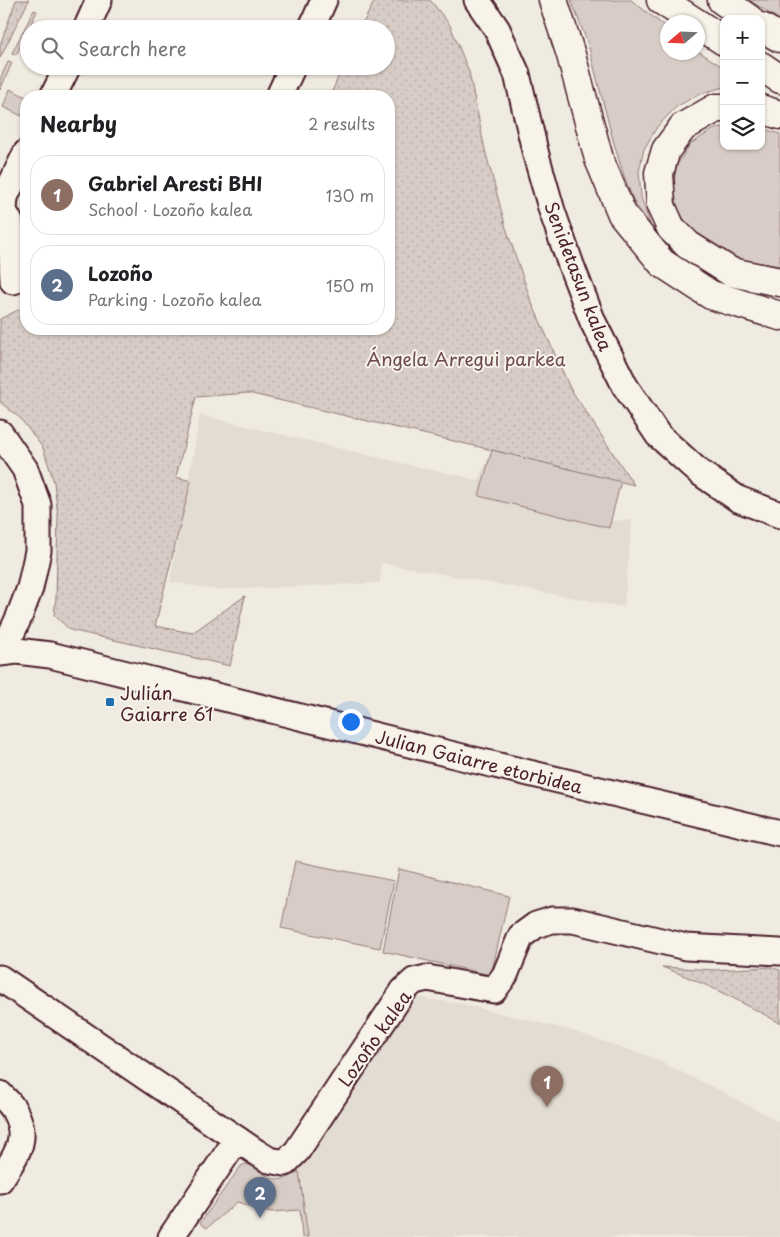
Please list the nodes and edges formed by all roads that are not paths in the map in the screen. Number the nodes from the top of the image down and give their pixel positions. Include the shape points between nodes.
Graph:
1 (99, 0) edge
2 (324, 0) edge
3 (477, 0) edge
4 (553, 0) edge
5 (661, 0) edge
6 (722, 0) edge
7 (684, 15) edge
8 (743, 15) edge
9 (90, 20) edge
10 (315, 20) edge
11 (705, 29) edge
12 (765, 29) edge
13 (780, 38) edge
14 (720, 39) edge
15 (765, 69) edge
16 (64, 75) edge
17 (289, 75) edge
18 (780, 79) edge
19 (56, 90) edge
20 (282, 90) edge
21 (720, 108) edge
22 (765, 110) edge
23 (780, 115) edge
24 (20, 166) edge
25 (13, 281) edge
26 (780, 282) edge
27 (780, 316) edge
28 (0, 434) edge
29 (780, 515) edge
30 (1, 652) edge
31 (780, 833) edge
32 (780, 952) edge
33 (0, 978) edge
34 (0, 1094) edge
35 (237, 1138) junction
36 (0, 1180) edge
37 (171, 1237) edge

1 - 9 street
2 - 10 street
3 - 29 street, Senidetasun kalea via 498,29 517,74 552,211 593,322 625,386 658,435 699,472 738,499
4 - 27 main road via 599,159 622,214 662,263 711,295
5 - 7 main road
6 - 8 main road
11 - 14 main road
12 - 13 main road
15 - 18 main road
16 - 19 street
17 - 20 street
21 - 26 main road via 683,126 666,150 659,173 662,206 671,228 688,245 731,272
22 - 23 main road
24 - 25 street via 5,197 4,211 10,222
28 - 30 street via 25,469 38,505 38,550 30,588
30 - 31 street, Julian Gaiarre etorbidea via 50,655
32 - 35 street, Lozoño kalea via 686,947 573,920 552,920 536,925 521,936 505,974 494,990 427,978 414,981 404,990 297,1151 285,1164 269,1160
33 - 35 street, Lozoño kalea
34 - 36 street via 15,1111 22,1140
35 - 37 street

